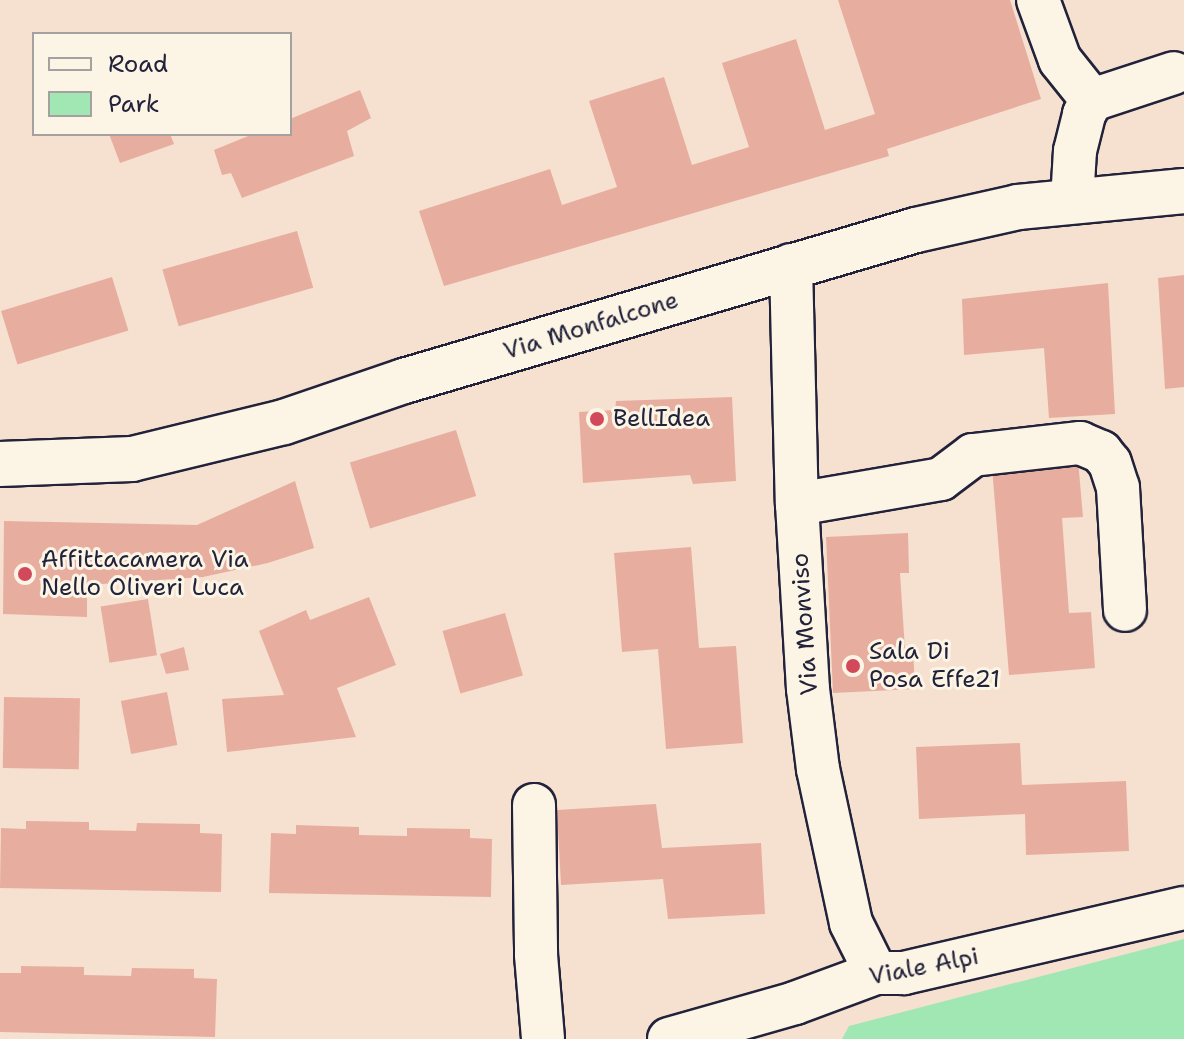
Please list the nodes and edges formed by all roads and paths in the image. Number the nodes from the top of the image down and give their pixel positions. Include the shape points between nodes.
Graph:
1 (1038, 0) edge
2 (1174, 73) dead end
3 (1092, 100) junction
4 (1184, 191) edge
5 (1072, 201) junction
6 (791, 265) junction
7 (0, 464) edge
8 (797, 504) junction
9 (1125, 610) dead end
10 (534, 805) dead end
11 (1184, 908) edge
12 (876, 973) junction
13 (543, 1039) edge
14 (669, 1039) edge

1 - 3 street via 1060,60
2 - 3 street
3 - 5 street via 1075,151
4 - 5 main road, Via Monfalcone
5 - 6 main road, Via Monfalcone via 916,230
6 - 7 main road, Via Monfalcone via 284,422 132,459
6 - 8 street, Via Monviso
8 - 9 street via 941,479 973,455 1080,443 1101,452 1118,488
8 - 12 street, Via Monviso via 818,769 851,923
10 - 13 street
11 - 12 street, Viale Alpi via 904,973
12 - 14 street, Viale Alpi

